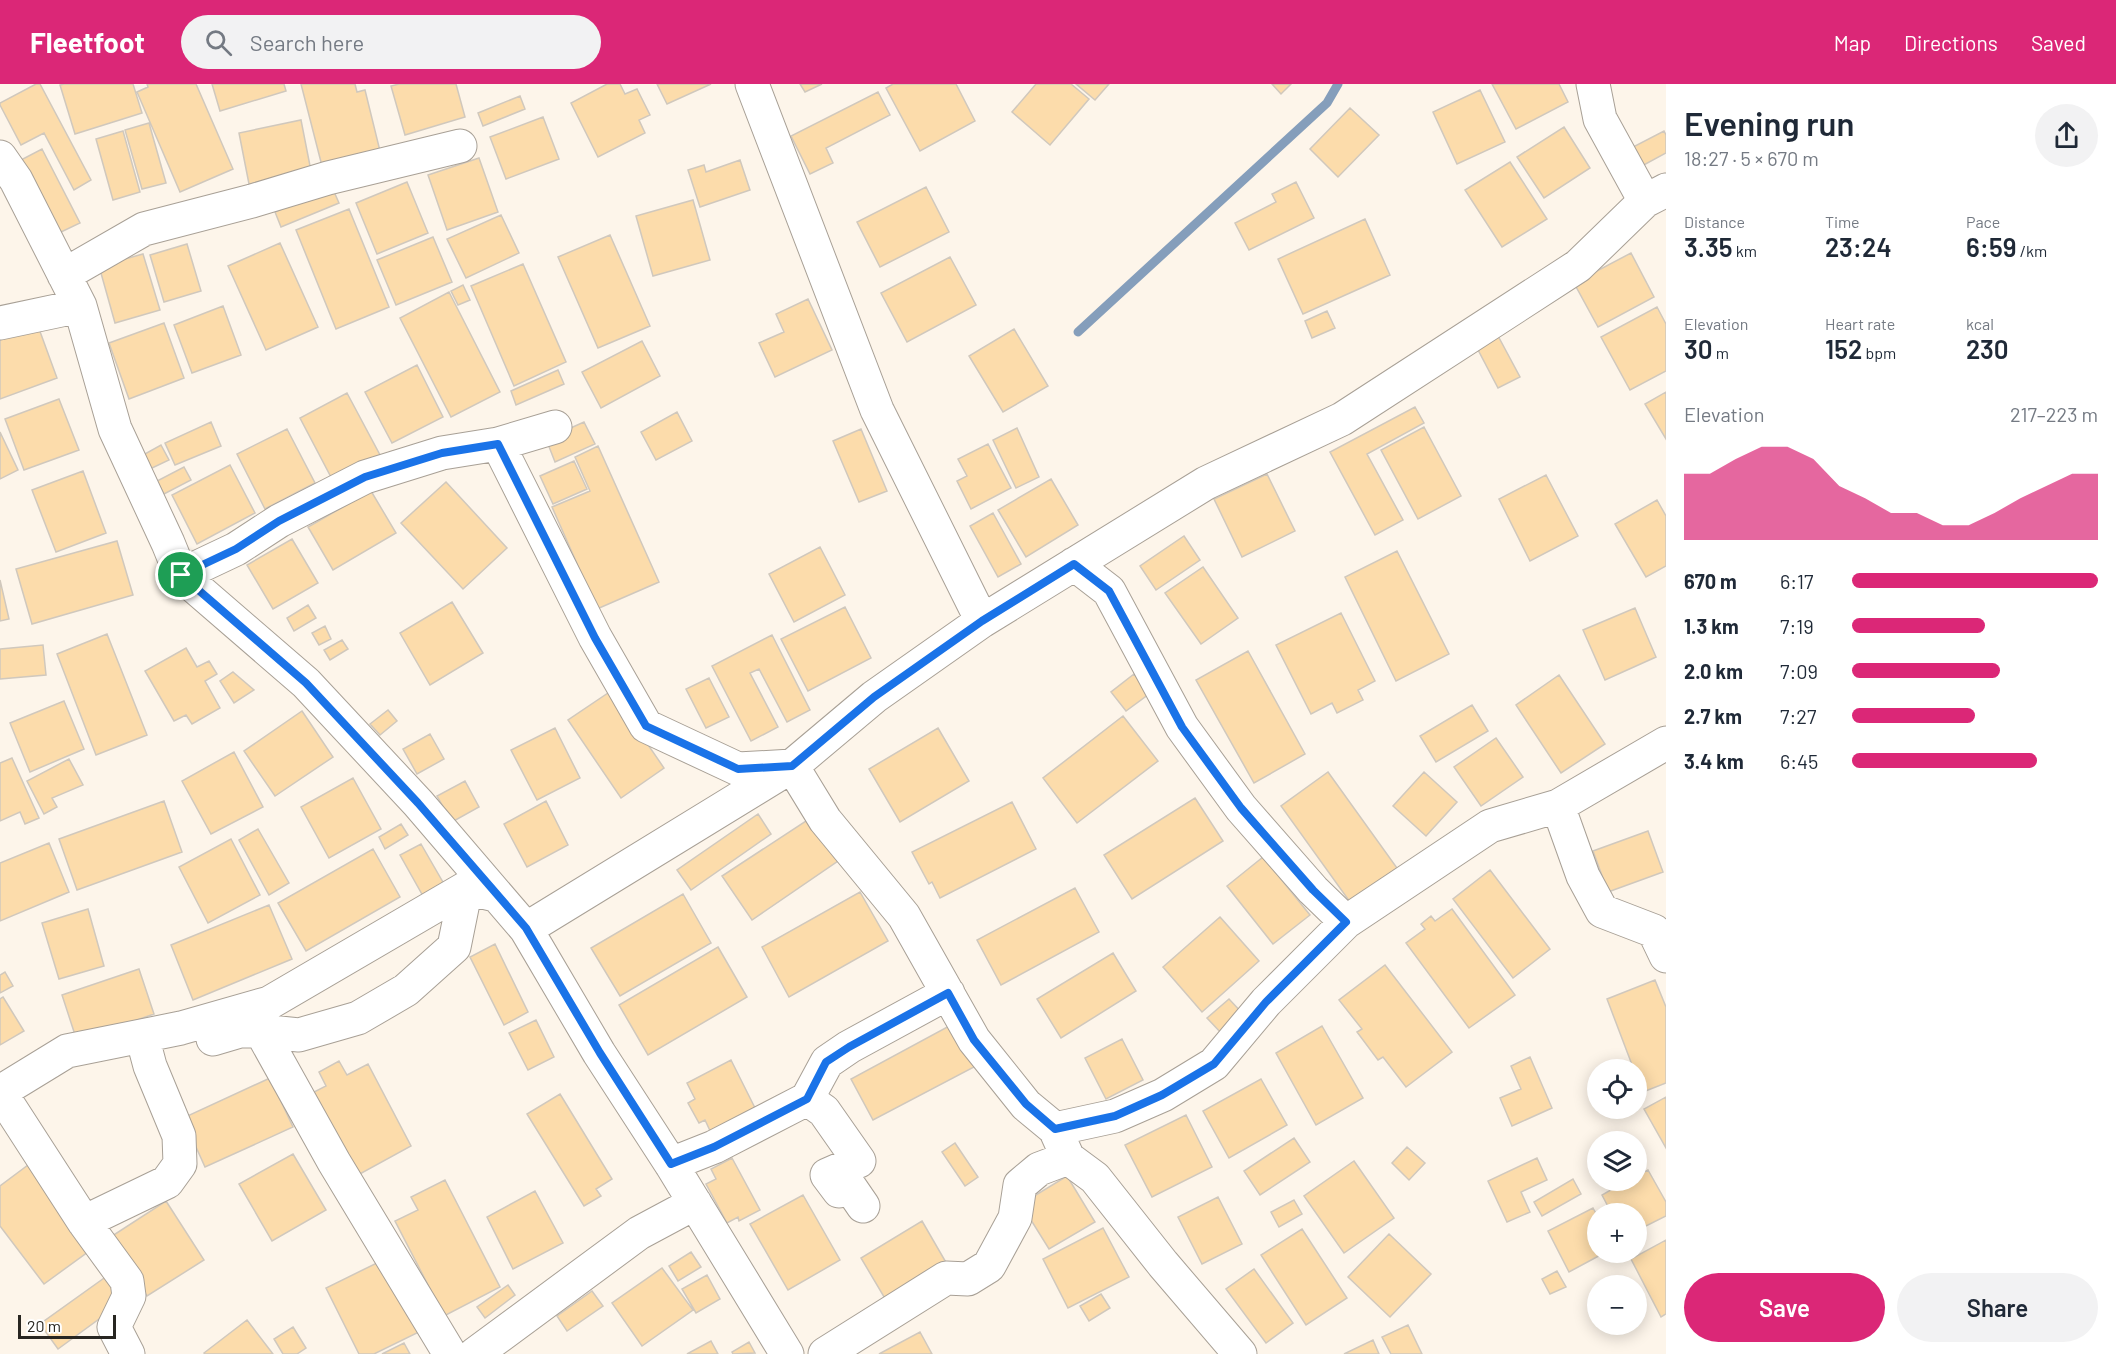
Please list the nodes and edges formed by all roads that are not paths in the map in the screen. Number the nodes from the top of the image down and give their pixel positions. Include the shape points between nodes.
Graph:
1 (752, 84) edge
2 (1593, 84) edge
3 (459, 146) dead end
4 (0, 157) edge
5 (1655, 195) edge
6 (64, 275) junction
7 (80, 306) junction
8 (0, 323) edge
9 (555, 427) dead end
10 (498, 444) junction
11 (1074, 564) junction
12 (181, 575) junction
13 (982, 621) junction
14 (1666, 743) edge
15 (792, 766) junction
16 (1558, 806) junction
17 (480, 892) junction
18 (1346, 922) junction
19 (526, 928) junction
20 (1666, 956) edge
21 (948, 993) junction
22 (261, 1031) junction
23 (152, 1034) junction
24 (0, 1092) edge
25 (807, 1099) junction
26 (1061, 1143) junction
27 (671, 1164) junction
28 (695, 1203) junction
29 (863, 1206) dead end
30 (84, 1221) junction
31 (128, 1354) edge
32 (450, 1354) edge
33 (475, 1354) edge
34 (787, 1354) edge
35 (825, 1354) edge
36 (1240, 1354) edge

1 - 13 street via 877,410
2 - 5 street via 1600,119
3 - 6 street via 144,229
4 - 6 street via 16,180
5 - 11 street via 1578,266 1342,419 1206,483
6 - 7 street
7 - 8 street
7 - 12 street via 115,429
9 - 10 street
10 - 12 street via 442,453 365,477
10 - 15 street via 595,638 646,726 738,769
11 - 13 street
11 - 18 street via 1109,591 1182,727 1241,808
12 - 17 street via 306,683 418,803
13 - 15 street via 874,697
14 - 16 street
15 - 19 street
15 - 21 street via 825,820 904,916
16 - 18 street via 1490,826
16 - 20 street via 1583,876 1602,911 1654,931
17 - 19 street
17 - 22 street via 454,947 406,990 358,1018 299,1035
17 - 23 street via 269,1003
18 - 26 street via 1266,1002 1214,1064 1162,1095
19 - 27 street
21 - 25 street via 826,1062
21 - 26 street via 974,1040
22 - 23 street via 240,1031 210,1040
22 - 32 street via 333,1162
23 - 24 street via 67,1051
23 - 30 street via 150,1066 179,1137 180,1164 167,1182
24 - 30 street
25 - 27 street via 714,1147
25 - 29 street via 824,1111 859,1161 827,1175 839,1191 850,1186
26 - 35 street via 1020,1185 1015,1218 989,1266 968,1279 946,1278
26 - 36 street via 1095,1178
27 - 28 street
28 - 33 street via 639,1233
28 - 34 street
30 - 31 street via 127,1281 129,1296 114,1328

